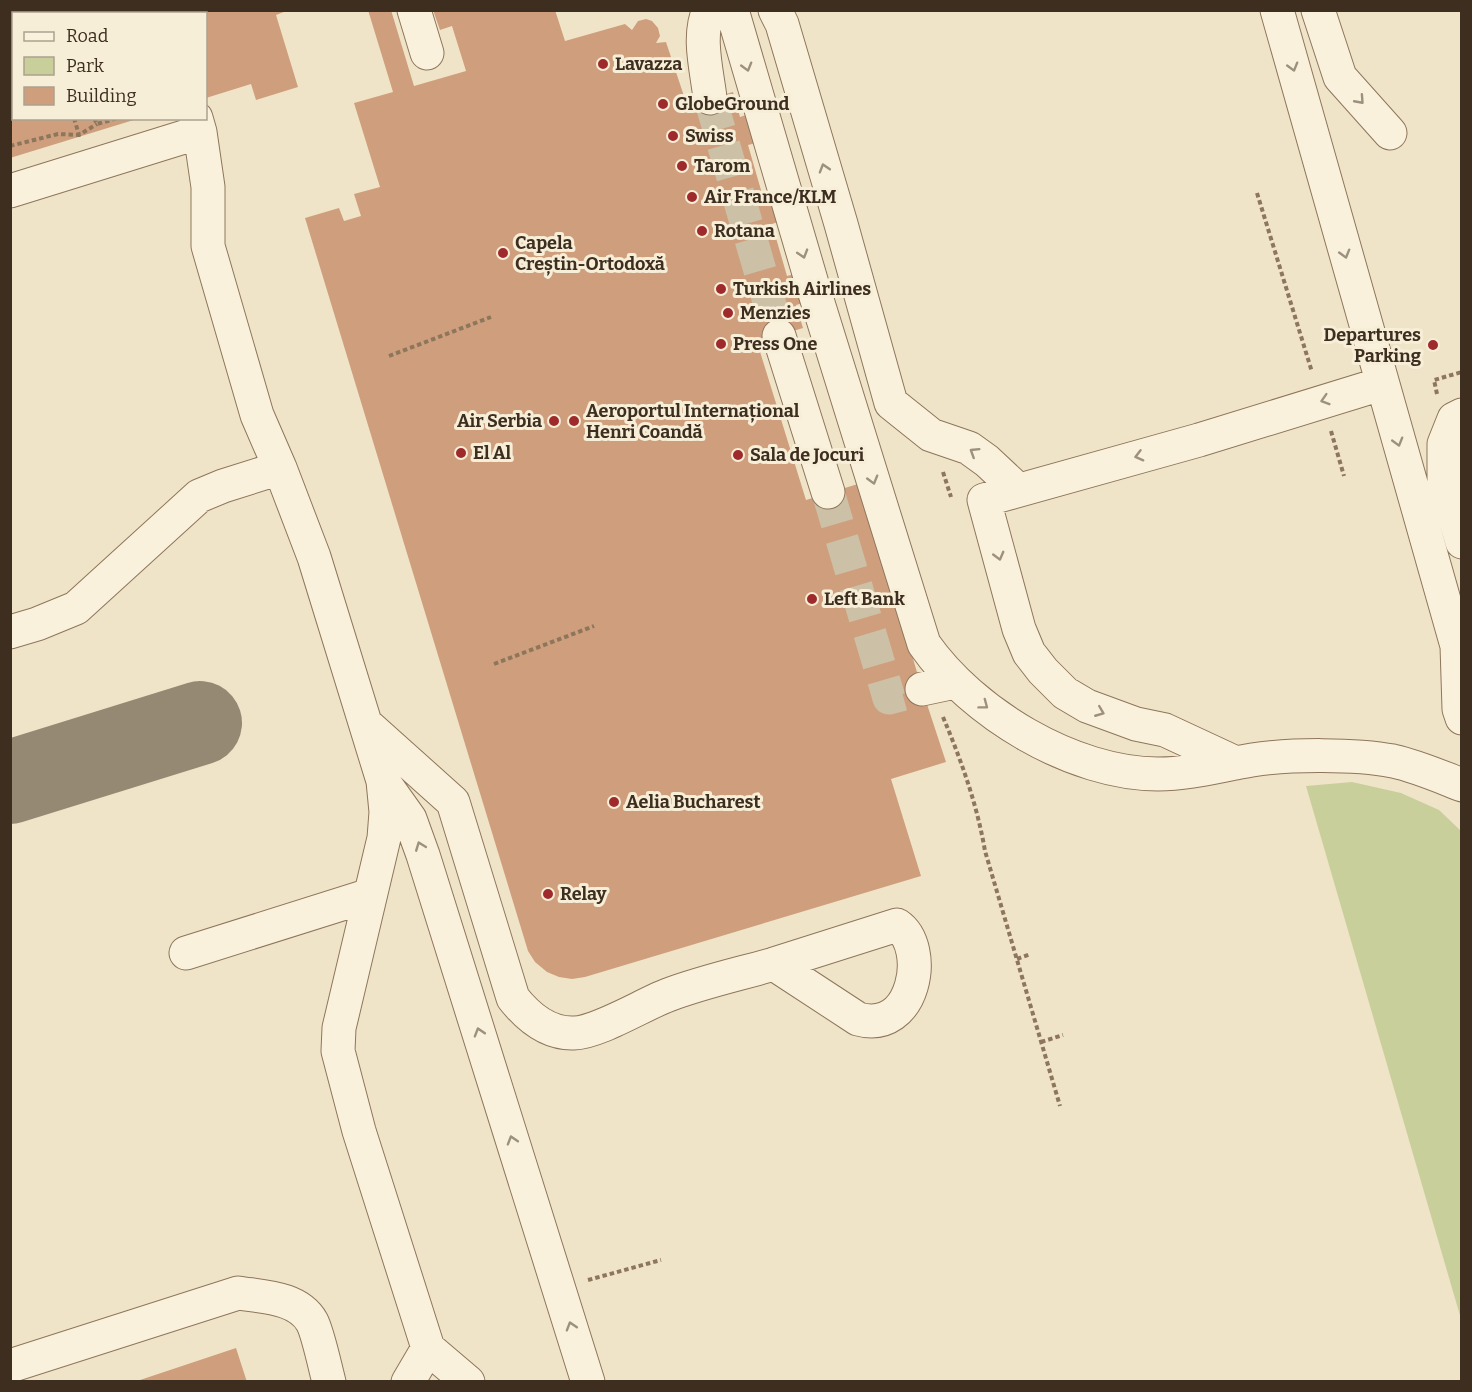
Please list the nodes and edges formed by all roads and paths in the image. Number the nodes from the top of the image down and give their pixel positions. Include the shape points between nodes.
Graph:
1 (414, 10) edge
2 (709, 10) edge
3 (732, 10) edge
4 (775, 10) edge
5 (1276, 10) edge
6 (1318, 10) edge
7 (427, 53) dead end
8 (710, 98) tunnel mouth
9 (75, 120) edge
10 (95, 120) edge
11 (111, 120) edge
12 (97, 124) junction
13 (198, 125) edge
14 (1390, 133) dead end
15 (79, 135) junction
16 (10, 146) edge
17 (10, 191) edge
18 (1257, 193) dead end
19 (491, 317) dead end
20 (388, 356) dead end
21 (1461, 372) edge
22 (842, 377) junction
23 (1315, 382) dead end
24 (1382, 384) junction
25 (1450, 408) edge
26 (1330, 429) dead end
27 (280, 468) junction
28 (1344, 476) dead end
29 (1018, 490) junction
30 (828, 492) tunnel mouth
31 (1461, 542) edge
32 (594, 626) dead end
33 (10, 632) edge
34 (494, 664) dead end
35 (936, 686) junction
36 (1461, 718) edge
37 (366, 723) junction
38 (1236, 763) junction
39 (383, 781) junction
40 (1461, 785) edge
41 (370, 896) junction
42 (186, 953) dead end
43 (1031, 954) dead end
44 (1017, 959) junction
45 (774, 964) dead end
46 (1063, 1035) dead end
47 (1041, 1042) junction
48 (1060, 1106) dead end
49 (661, 1260) dead end
50 (559, 1288) junction
51 (428, 1348) junction
52 (10, 1366) edge
53 (329, 1382) edge
54 (408, 1382) edge
55 (468, 1382) edge
56 (494, 1382) edge
57 (588, 1382) edge

1 - 7 street
2 - 8 street via 704,20 704,43
3 -> 22 street
29 -> 4 street via 969,448 932,435 891,403
5 -> 24 street
6 -> 14 street via 1340,77
9 - 15 path
10 - 12 path
11 - 12 path
12 - 15 path
13 - 17 street
13 - 27 street via 208,187 208,246 257,415
15 - 16 path via 58,134
18 - 23 path
19 - 20 path
21 - 25 path via 1434,380
22 - 30 street via 782,344
22 -> 35 street via 924,644 938,664
24 -> 29 street
24 -> 36 street via 1457,646
25 - 31 street via 1454,419 1444,444 1444,480
26 - 28 path
27 - 33 street via 199,496 76,608
27 - 37 street via 314,556
29 -> 38 street via 984,500 1019,629 1029,653 1043,671 1065,693 1087,706 1165,730
32 - 34 path
35 -> 38 street via 1064,753 1094,764 1156,774
35 - 44 path
37 - 39 street
37 - 45 street via 453,802 513,998 526,1013 546,1026 566,1033 588,1031 669,995
38 - 40 street via 1304,756 1393,761
39 - 41 street via 385,829
50 -> 39 street via 423,855 410,819
41 - 42 street
41 - 51 street via 339,1028 338,1050 359,1131
43 - 44 path
44 - 47 path
46 - 47 path
47 - 48 path
49 - 50 path
57 -> 50 street
51 - 54 street
51 - 55 street
51 - 56 street
52 - 53 street via 238,1293 294,1305 312,1321

